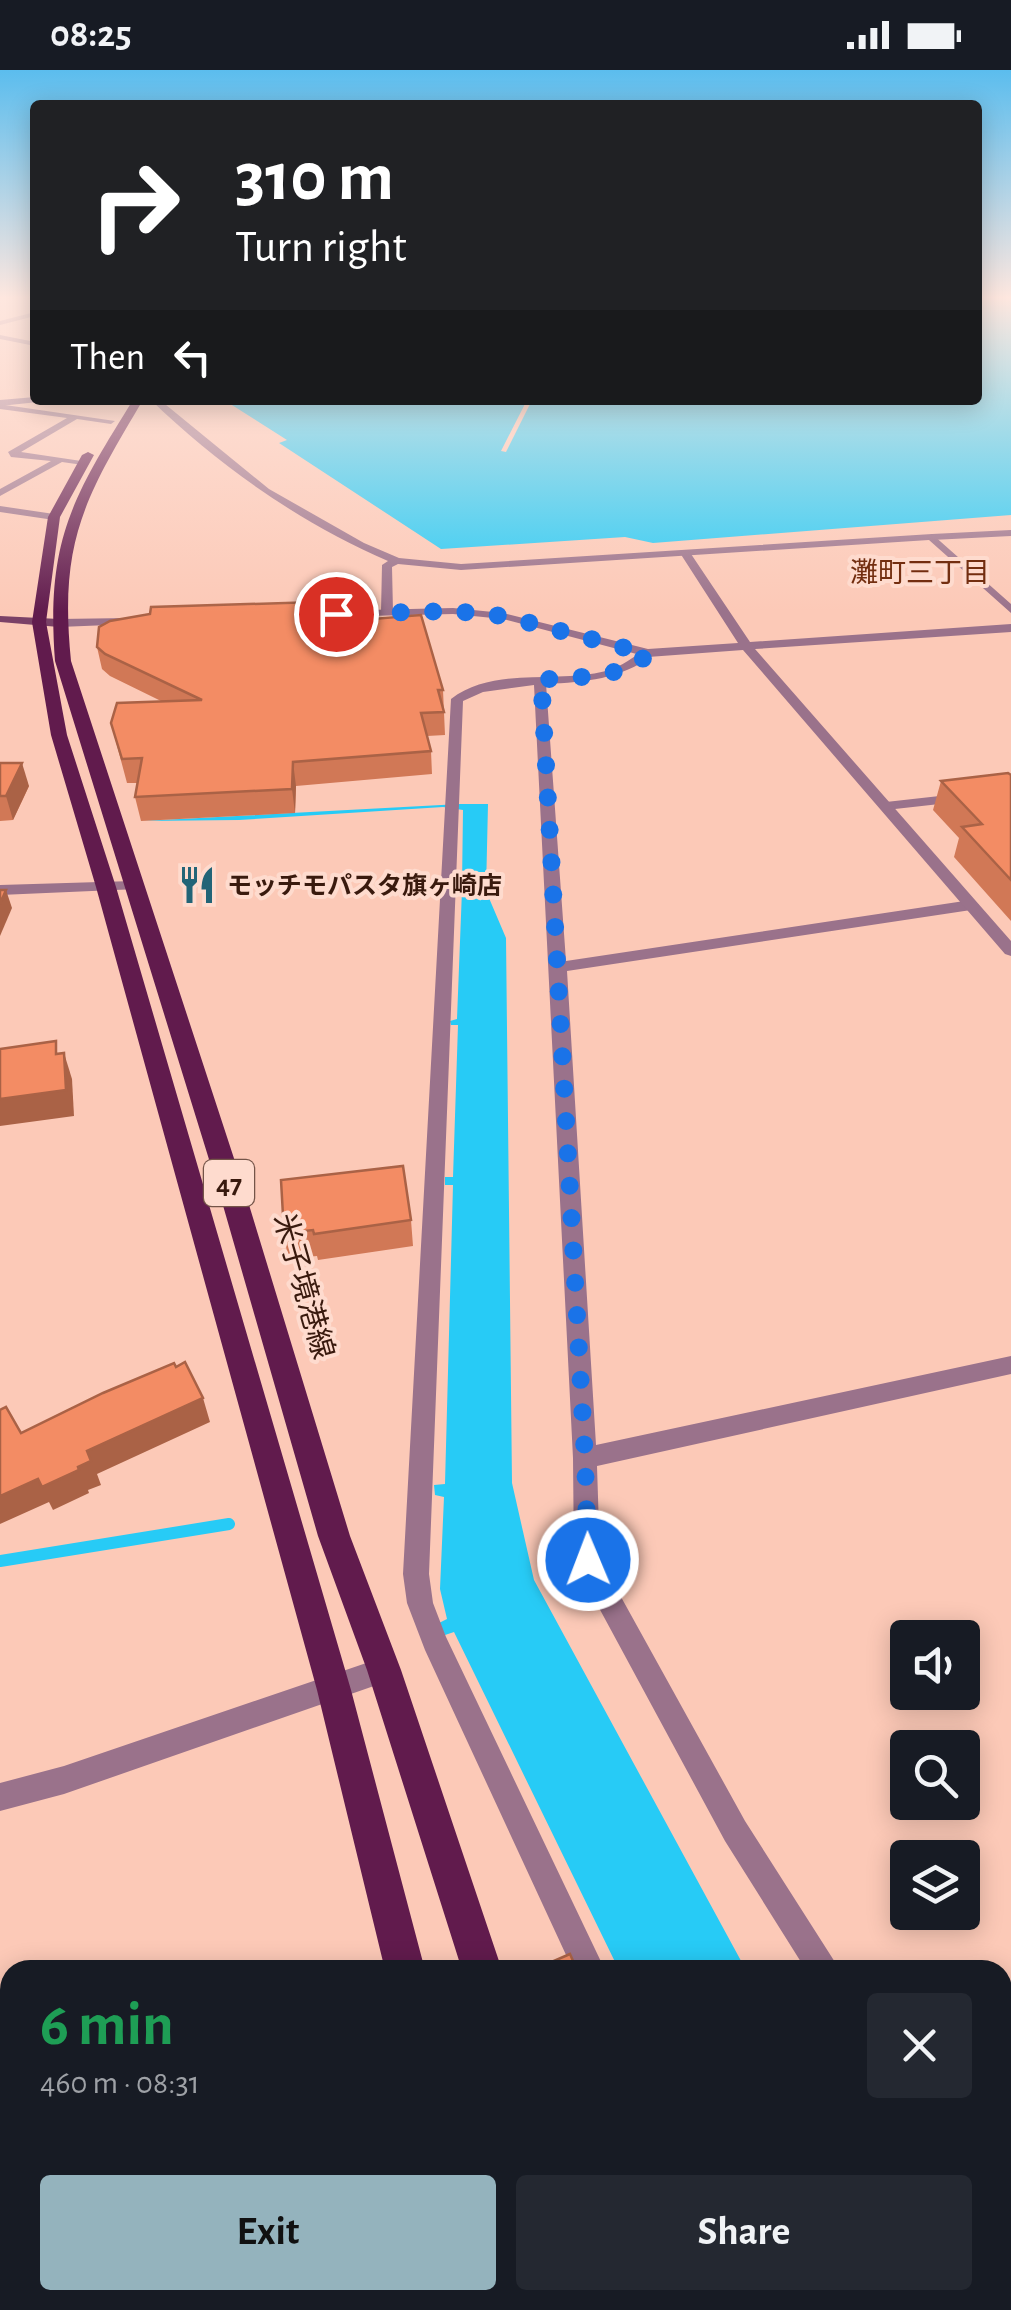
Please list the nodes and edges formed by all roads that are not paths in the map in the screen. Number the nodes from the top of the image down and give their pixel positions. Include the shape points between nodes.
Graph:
1 (0, 404) edge
2 (135, 405) edge
3 (161, 405) edge
4 (118, 410) edge
5 (77, 416) junction
6 (71, 461) junction
7 (0, 493) edge
8 (0, 509) edge
9 (54, 517) junction
10 (1011, 533) edge
11 (932, 537) junction
12 (685, 553) junction
13 (397, 561) junction
14 (1011, 610) edge
15 (388, 612) junction
16 (317, 615) edge
17 (0, 619) edge
18 (141, 621) edge
19 (49, 622) junction
20 (1011, 628) edge
21 (748, 649) junction
22 (648, 654) junction
23 (538, 680) junction
24 (1011, 792) edge
25 (886, 806) junction
26 (133, 886) junction
27 (106, 887) junction
28 (0, 890) edge
29 (970, 905) junction
30 (1011, 951) edge
31 (558, 968) junction
32 (1011, 1365) edge
33 (585, 1458) junction
34 (384, 1670) junction
35 (334, 1690) junction
36 (0, 1797) edge
37 (402, 1960) edge
38 (479, 1960) edge
39 (584, 1960) edge
40 (818, 1960) edge

1 - 5 street
2 - 19 main road, 米子境港線 / 47 via 98,462 66,546
3 - 13 street via 266,491
4 - 5 street
4 - 6 main road, 米子境港線 / 47
5 - 6 street via 11,454
6 - 7 street
6 - 9 main road, 米子境港線 / 47
8 - 9 street
9 - 19 main road, 米子境港線 / 47
10 - 11 street
11 - 12 street
11 - 14 street
12 - 13 street via 460,568
12 - 21 street
13 - 15 street via 387,565
15 - 16 street
15 - 22 street via 504,616
17 - 19 main road
18 - 19 street
19 - 26 main road, 米子境港線 / 47
19 - 27 main road, 米子境港線 / 47 via 59,735
20 - 21 street
21 - 22 street
21 - 25 street
22 - 23 street via 617,672
23 - 31 street
23 - 39 street via 488,684 458,699 416,1574 434,1641
24 - 25 street
25 - 29 street
26 - 27 street
26 - 34 main road, 米子境港線 / 47 via 334,1536
27 - 28 street
27 - 35 main road, 米子境港線 / 47
29 - 30 street
29 - 31 street
31 - 33 street
32 - 33 street
33 - 40 street via 588,1560 734,1831
34 - 35 street
34 - 38 main road, 米子境港線 / 47
35 - 36 street
35 - 37 main road, 米子境港線 / 47

